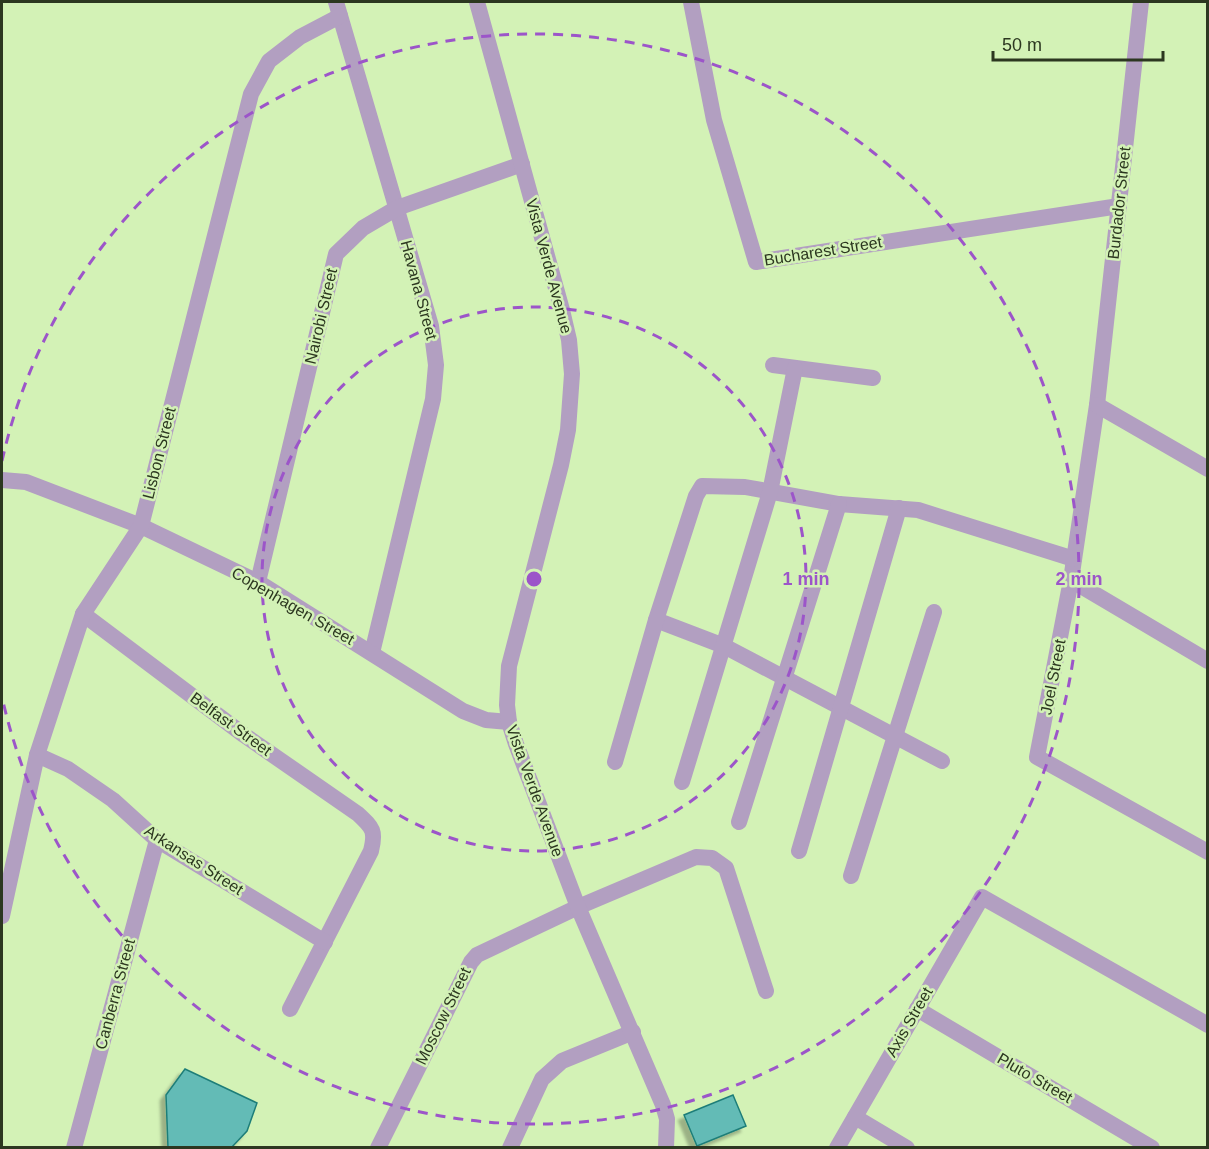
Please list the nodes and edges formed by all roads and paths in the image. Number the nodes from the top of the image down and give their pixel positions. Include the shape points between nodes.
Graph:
1 (477, 2) edge
2 (691, 2) edge
3 (1141, 2) edge
4 (338, 9) edge
5 (522, 165) junction
6 (1119, 206) junction
7 (397, 208) junction
8 (773, 365) dead end
9 (795, 368) junction
10 (873, 378) dead end
11 (1097, 405) junction
12 (1208, 469) edge
13 (2, 480) edge
14 (770, 492) junction
15 (839, 504) junction
16 (899, 508) junction
17 (141, 526) junction
18 (1074, 559) junction
19 (1071, 580) junction
20 (258, 582) junction
21 (934, 612) dead end
22 (83, 614) junction
23 (656, 620) junction
24 (723, 646) junction
25 (372, 652) junction
26 (1208, 661) edge
27 (784, 678) junction
28 (841, 708) junction
29 (509, 722) junction
30 (895, 736) junction
31 (37, 755) junction
32 (942, 761) dead end
33 (615, 762) dead end
34 (682, 782) dead end
35 (740, 822) dead end
36 (157, 840) junction
37 (799, 851) dead end
38 (1208, 852) edge
39 (851, 876) dead end
40 (578, 907) junction
41 (2, 916) edge
42 (325, 942) junction
43 (766, 991) dead end
44 (290, 1009) dead end
45 (917, 1010) junction
46 (1208, 1025) edge
47 (633, 1032) junction
48 (855, 1117) junction
49 (74, 1148) edge
50 (378, 1148) edge
51 (510, 1148) edge
52 (666, 1148) edge
53 (837, 1148) edge
54 (907, 1148) edge
55 (1152, 1148) edge

1 - 5 street, Vista Verde Avenue
2 - 6 street, Bucharest Street via 714,120 756,262
3 - 6 street, Burdador Street
4 - 7 street, Havana Street
4 - 17 street, Lisbon Street via 269,61 251,94
5 - 7 street, Nairobi Street
5 - 29 street, Vista Verde Avenue via 562,310 571,363 572,402 561,465 509,666
6 - 11 street, Burdador Street
7 - 20 street, Nairobi Street via 363,228 336,254
7 - 25 street, Havana Street via 431,326 436,365 433,399
8 - 9 street
9 - 10 street
9 - 14 street
11 - 12 street
11 - 18 street, Joel Street
13 - 17 street, Copenhagen Street via 26,482
14 - 15 street
14 - 23 street via 702,486
14 - 24 street
15 - 16 street
15 - 27 street
16 - 18 street via 939,515
16 - 28 street
17 - 20 street, Copenhagen Street
17 - 22 street, Lisbon Street
18 - 19 street, Joel Street
19 - 26 street
19 - 38 street, Joel Street via 1037,757
20 - 25 street, Copenhagen Street
21 - 30 street
22 - 31 street, Lisbon Street
22 - 42 street, Belfast Street via 371,826 375,836 371,851
23 - 24 street
23 - 33 street
24 - 27 street
24 - 34 street
25 - 29 street, Copenhagen Street via 463,711 486,720
27 - 28 street
27 - 35 street
28 - 30 street
28 - 37 street
29 - 40 street, Vista Verde Avenue
30 - 32 street
30 - 39 street
31 - 36 street, Arkansas Street via 68,769 113,800
31 - 41 street, Lisbon Street
36 - 42 street, Arkansas Street
36 - 49 street, Canberra Street
40 - 43 street, Moscow Street via 696,857 712,858 726,868
40 - 47 street, Vista Verde Avenue
40 - 50 street, Moscow Street via 477,955 471,962
42 - 44 street
45 - 46 street, Axis Street via 982,897
45 - 48 street, Axis Street
45 - 55 street, Pluto Street
47 - 51 street via 562,1061 542,1079
47 - 52 street, Vista Verde Avenue via 667,1119
48 - 53 street, Axis Street
48 - 54 street

